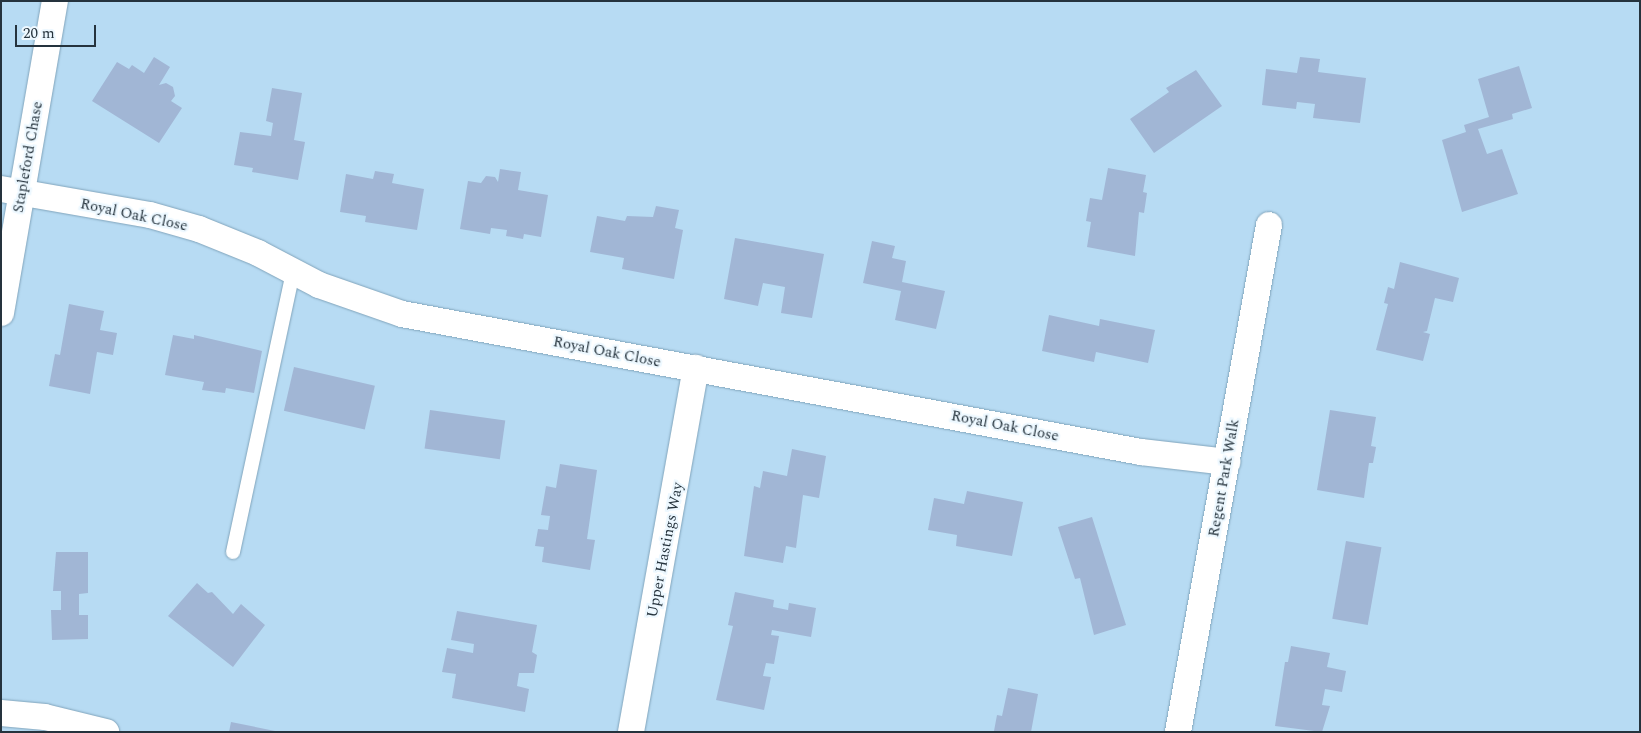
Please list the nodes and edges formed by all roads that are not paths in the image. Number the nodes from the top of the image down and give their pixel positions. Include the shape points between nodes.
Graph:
1 (56, 1) edge
2 (11, 191) edge
3 (1269, 225) dead end
4 (293, 272) junction
5 (1, 313) edge
6 (696, 368) junction
7 (1227, 462) junction
8 (233, 552) dead end
9 (1, 713) edge
10 (106, 732) edge
11 (631, 732) edge
12 (1178, 732) edge

1 - 2 street, Stapleford Chase
2 - 4 street, Royal Oak Close via 150,215 199,229 258,253
2 - 5 street, Stapleford Chase
3 - 7 street, Regent Park Walk
4 - 6 street, Royal Oak Close via 360,301 402,314
4 - 8 lane
6 - 7 street, Royal Oak Close via 1141,452
6 - 11 street, Upper Hastings Way
7 - 12 street, Regent Park Walk
9 - 10 street via 45,716

